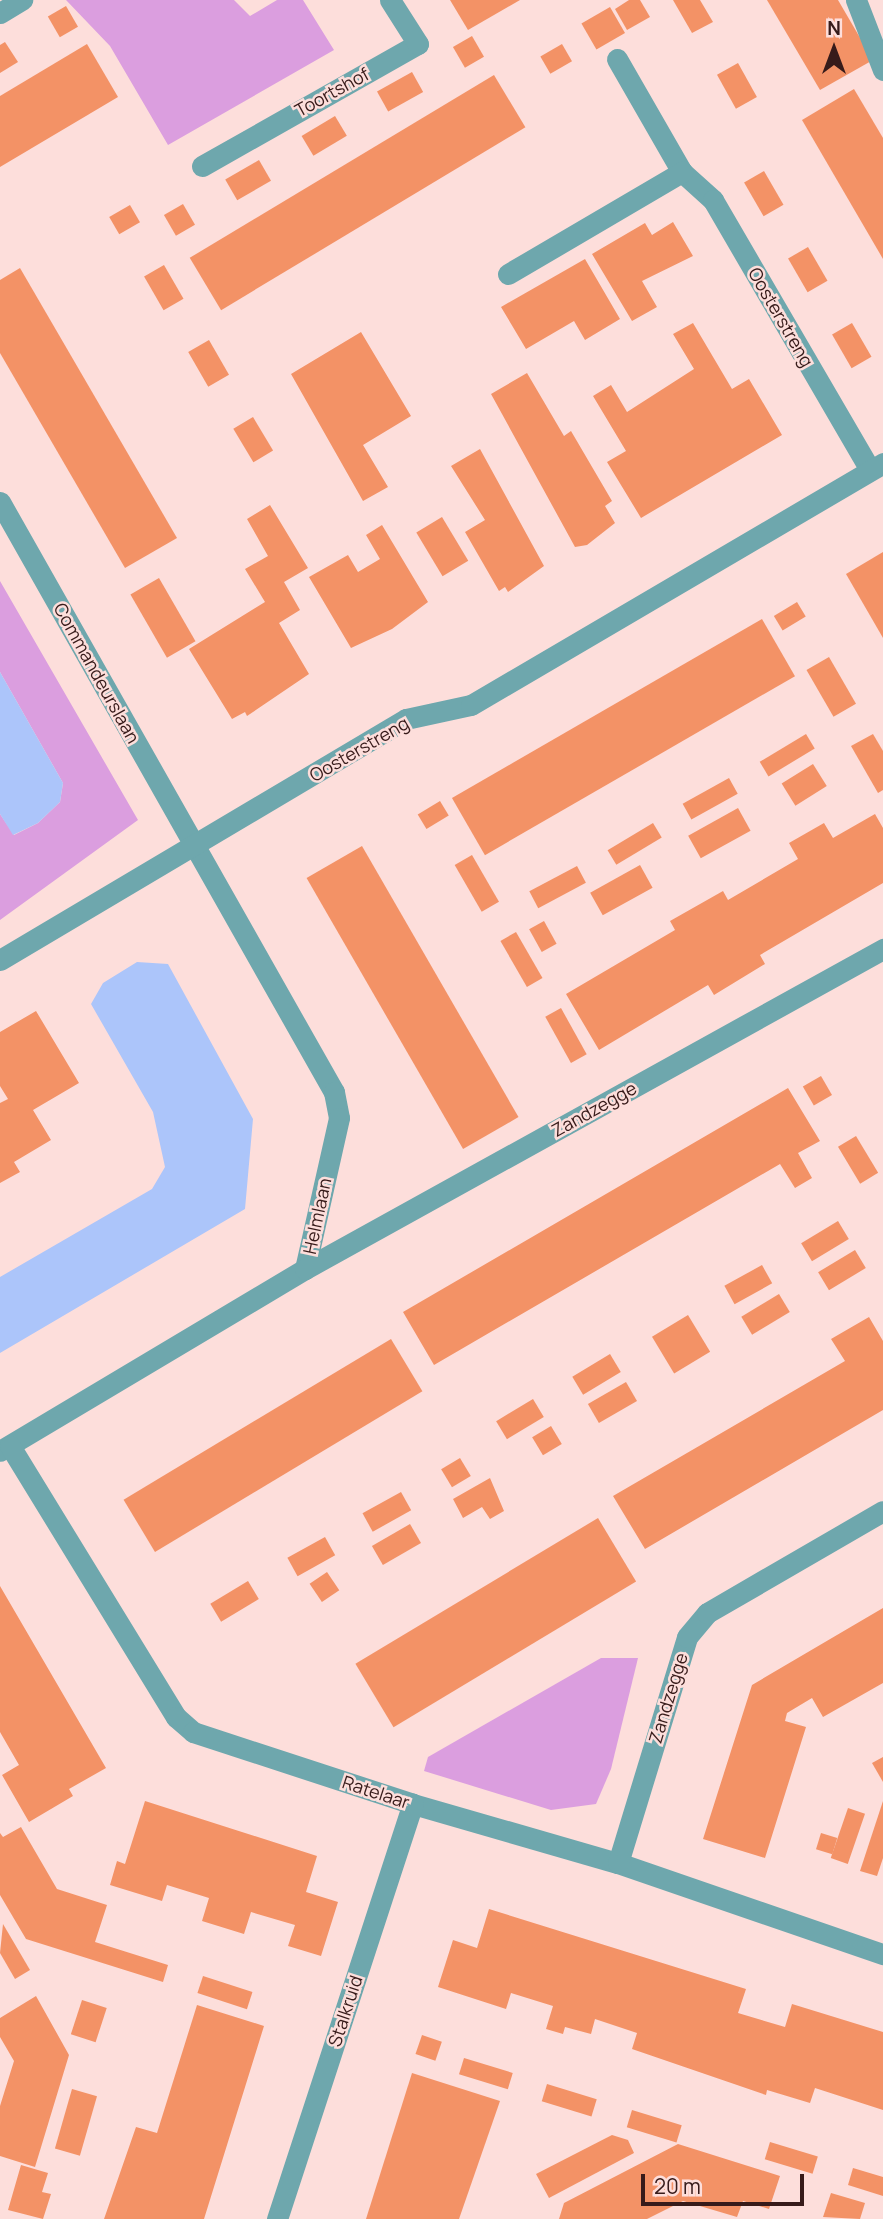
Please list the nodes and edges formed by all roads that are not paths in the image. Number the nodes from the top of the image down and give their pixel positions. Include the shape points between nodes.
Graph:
1 (22, 0) edge
2 (390, 0) edge
3 (856, 0) edge
4 (0, 13) edge
5 (617, 59) dead end
6 (883, 70) edge
7 (202, 166) dead end
8 (682, 172) junction
9 (508, 274) dead end
10 (877, 466) edge
11 (0, 502) edge
12 (194, 845) junction
13 (883, 949) edge
14 (0, 960) edge
15 (305, 1269) junction
16 (5, 1449) edge
17 (883, 1511) edge
18 (413, 1804) junction
19 (618, 1863) junction
20 (883, 1954) edge
21 (277, 2219) edge

1 - 4 street
2 - 7 street, Toortshof via 418,44
3 - 6 street
5 - 8 street, Oosterstreng
8 - 9 street
8 - 10 street, Oosterstreng via 713,200
10 - 12 street, Oosterstreng via 471,705 406,719
11 - 12 street, Commandeurslaan
12 - 14 street, Oosterstreng
12 - 15 street, Helmlaan via 334,1092 338,1118
13 - 15 street, Zandzegge
15 - 16 street, Helmlaan
16 - 18 street, Ratelaar via 176,1717 193,1732
17 - 19 street, Zandzegge via 706,1613 687,1637
18 - 19 street, Ratelaar
18 - 21 street, Stalkruid
19 - 20 street, Ratelaar

